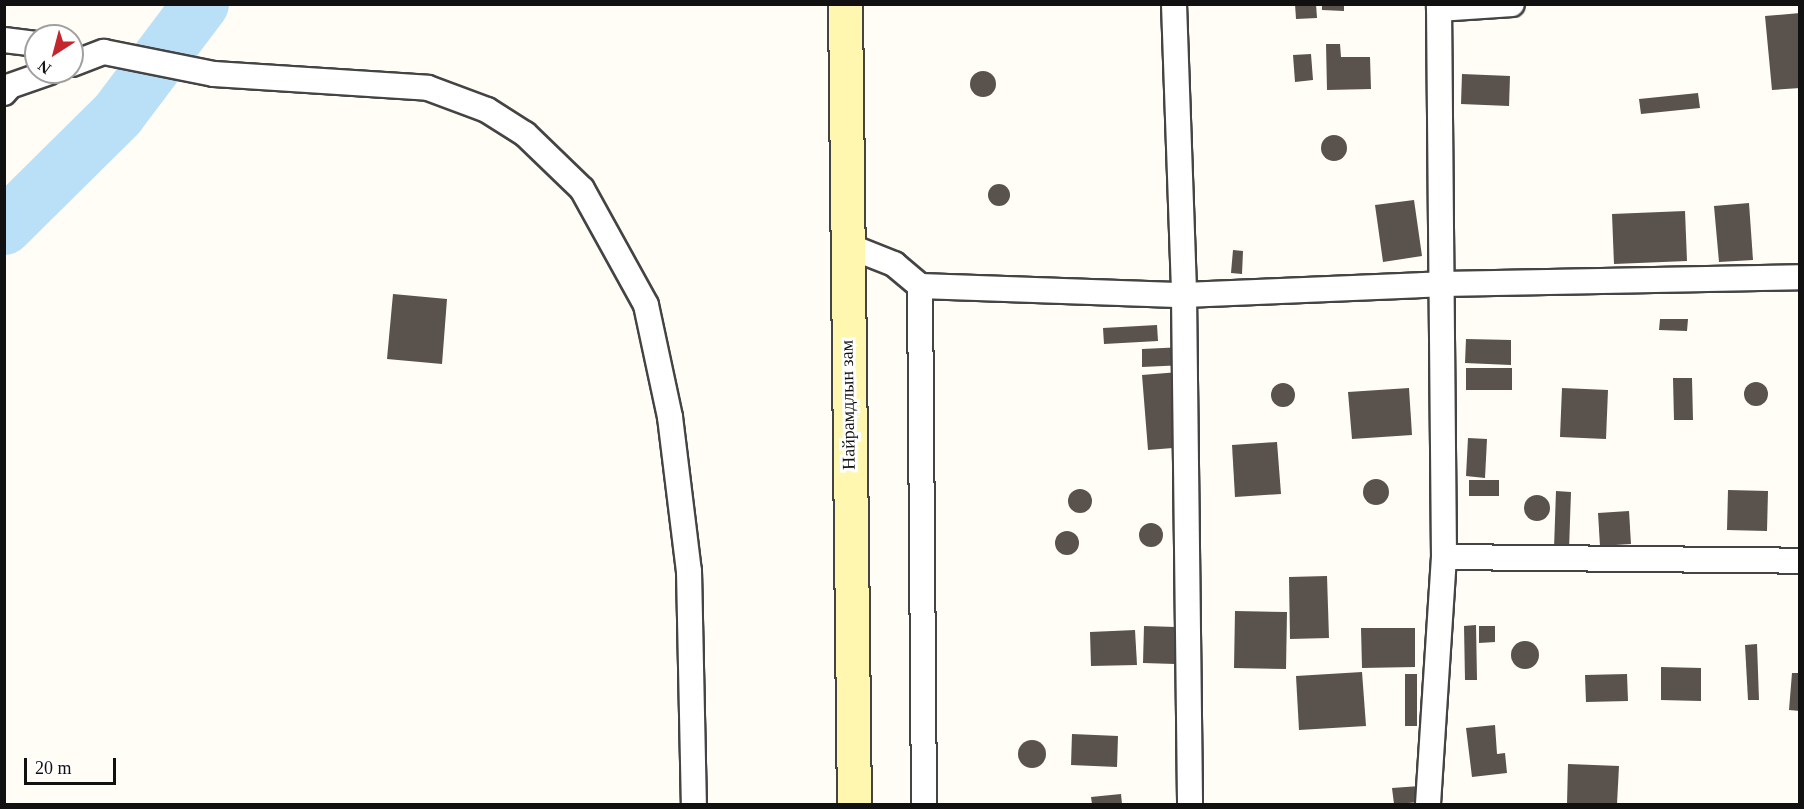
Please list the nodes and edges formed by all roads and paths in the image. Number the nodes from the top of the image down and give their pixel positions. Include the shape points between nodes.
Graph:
1 (845, 4) edge
2 (1174, 4) edge
3 (1512, 4) edge
4 (1439, 7) edge
5 (4, 40) edge
6 (24, 42) edge
7 (84, 50) edge
8 (106, 53) junction
9 (84, 60) edge
10 (24, 81) edge
11 (4, 93) edge
12 (846, 245) junction
13 (1800, 278) edge
14 (1442, 284) junction
15 (920, 286) junction
16 (1184, 295) junction
17 (1444, 556) junction
18 (1800, 561) edge
19 (693, 804) edge
20 (854, 804) edge
21 (924, 804) edge
22 (1190, 804) edge
23 (1428, 804) edge

1 - 12 main road, Найрамдлын зам
2 - 16 street
3 - 4 street
4 - 14 street
5 - 6 street
7 - 8 street
8 - 9 street
8 - 19 street via 214,74 428,88 487,110 525,134 582,189 646,305 669,417 689,571
10 - 11 street
12 - 15 street via 894,264
12 - 20 main road, Найрамдлын зам
13 - 14 street
14 - 16 street
14 - 17 street
15 - 16 street
15 - 21 street
16 - 22 street
17 - 18 street
17 - 23 street

